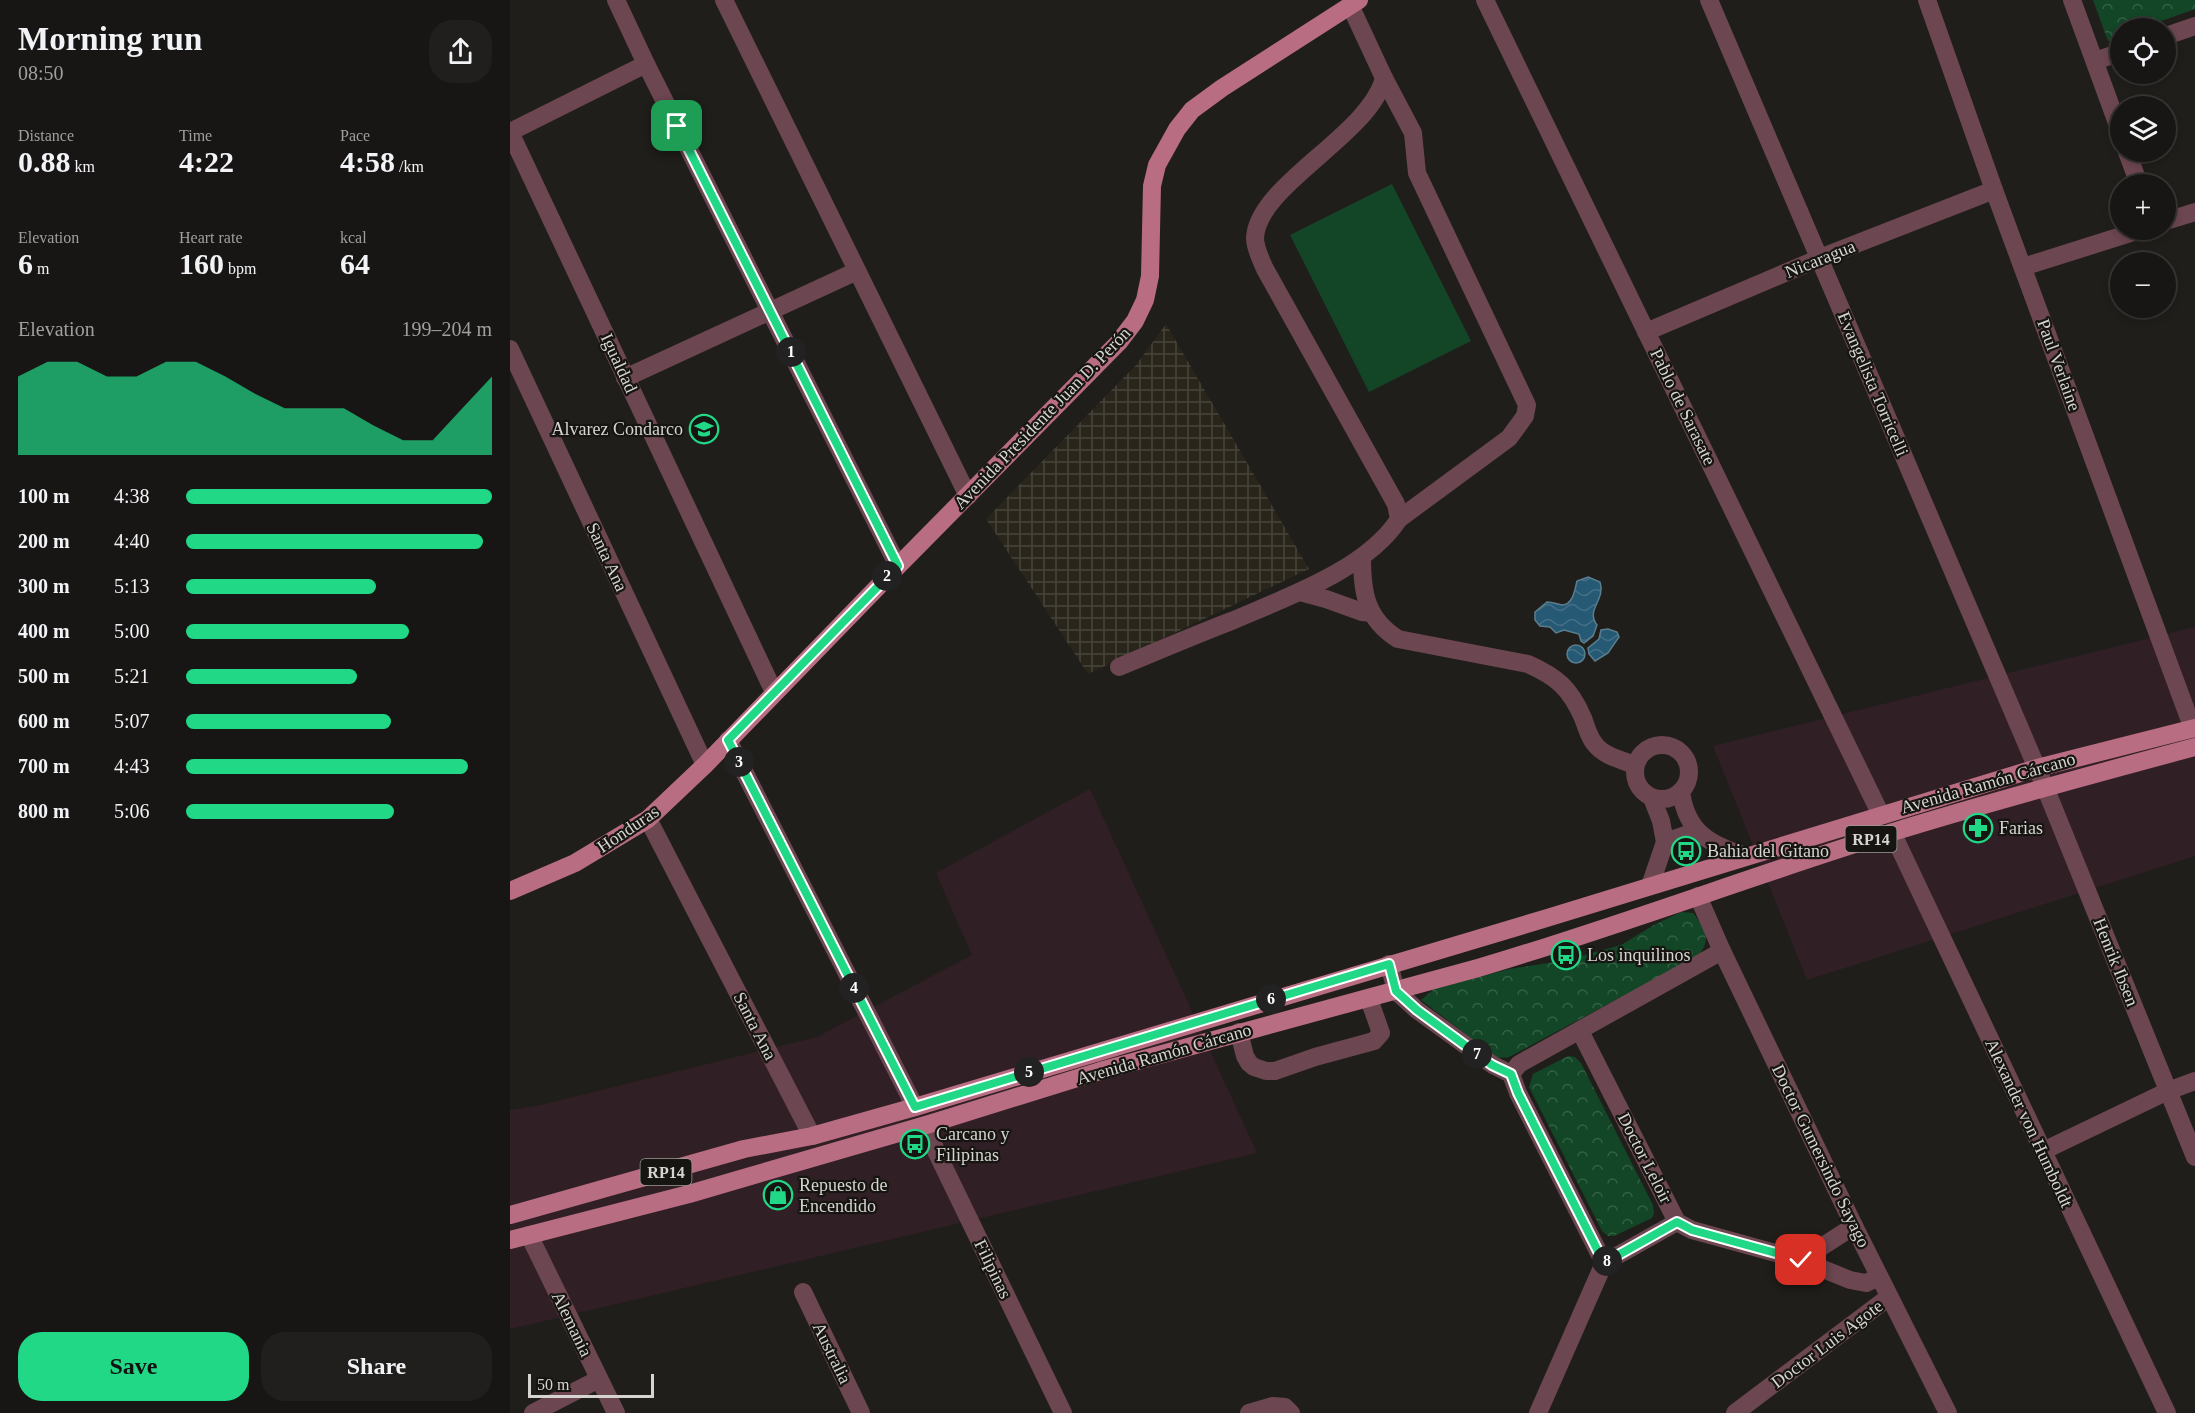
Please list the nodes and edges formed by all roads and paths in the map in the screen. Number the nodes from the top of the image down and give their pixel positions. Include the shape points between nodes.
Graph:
1 (616, 0) edge
2 (724, 0) edge
3 (1485, 0) edge
4 (1710, 0) edge
5 (1927, 0) edge
6 (2072, 0) edge
7 (1354, 2) edge
8 (2195, 26) edge
9 (2176, 33) edge
10 (2110, 56) edge
11 (2095, 61) junction
12 (646, 64) junction
13 (1384, 78) junction
14 (2110, 103) edge
15 (510, 132) edge
16 (1994, 190) junction
17 (2195, 212) edge
18 (2176, 218) edge
19 (2110, 239) edge
20 (1820, 258) junction
21 (2023, 267) junction
22 (857, 271) junction
23 (771, 312) junction
24 (1646, 332) junction
25 (510, 349) edge
26 (626, 378) junction
27 (968, 496) junction
28 (1400, 519) junction
29 (1362, 557) junction
30 (898, 566) junction
31 (1300, 592) junction
32 (1372, 614) junction
33 (1119, 667) dead end
34 (774, 692) junction
35 (2194, 728) edge
36 (728, 740) junction
37 (2195, 747) edge
38 (705, 765) junction
39 (1635, 765) junction
40 (2037, 768) junction
41 (2045, 787) junction
42 (1681, 791) junction
43 (1652, 798) junction
44 (1881, 815) junction
45 (648, 819) junction
46 (1697, 831) junction
47 (1892, 832) junction
48 (1665, 842) junction
49 (1746, 856) junction
50 (1650, 886) junction
51 (510, 891) edge
52 (1698, 896) junction
53 (1546, 918) junction
54 (1722, 951) junction
55 (1389, 964) junction
56 (1396, 991) junction
57 (1369, 999) junction
58 (1580, 1031) junction
59 (1239, 1032) junction
60 (1511, 1074) junction
61 (2195, 1081) edge
62 (2168, 1091) junction
63 (915, 1107) junction
64 (927, 1125) junction
65 (812, 1136) junction
66 (2043, 1151) junction
67 (2195, 1157) edge
68 (510, 1215) edge
69 (1677, 1222) junction
70 (1854, 1226) junction
71 (529, 1235) junction
72 (510, 1240) edge
73 (1801, 1260) junction
74 (1604, 1263) junction
75 (1879, 1277) junction
76 (803, 1292) dead end
77 (1889, 1297) junction
78 (599, 1379) junction
79 (1288, 1410) edge
80 (532, 1413) edge
81 (616, 1413) edge
82 (861, 1413) edge
83 (1063, 1413) edge
84 (1249, 1413) edge
85 (1538, 1413) edge
86 (1735, 1413) edge
87 (1948, 1413) edge
88 (2167, 1413) edge

1 - 12 street
2 - 22 street
3 - 24 street, Pablo de Sarasate
4 - 20 street, Evangelista Torricelli
5 - 16 street, Paul Verlaine
6 - 11 street
7 - 13 street
7 - 27 main road, Avenida Presidente Juan D. Perón via 1214,94 1192,110 1177,129 1157,165 1152,186 1150,276 1135,321
8 - 9 street
10 - 11 street
11 - 14 street
12 - 15 street
12 - 23 street
13 - 28 street via 1371,105 1275,198 1260,220 1255,239 1265,269 1396,504
13 - 28 street via 1413,133 1416,173 1527,405 1526,416 1509,438
15 - 26 street, Igualdad
16 - 20 street, Nicaragua
16 - 21 street, Paul Verlaine
17 - 18 street
19 - 21 street
20 - 24 street, Nicaragua
20 - 40 street, Evangelista Torricelli
21 - 35 street, Paul Verlaine
22 - 23 street
22 - 27 street
23 - 26 street
23 - 30 street
24 - 44 street, Pablo de Sarasate
25 - 38 street, Santa Ana
26 - 34 street, Igualdad
27 - 30 main road, Avenida Presidente Juan D. Perón
28 - 29 street
29 - 31 street
29 - 32 street via 1362,583
30 - 34 main road, Avenida Presidente Juan D. Perón
31 - 32 street
31 - 33 street
32 - 39 street via 1382,629 1398,639 1528,664 1548,673 1575,700 1594,744 1608,755
34 - 36 main road, Avenida Presidente Juan D. Perón
35 - 40 main road, Avenida Ramón Cárcano / RP14
36 - 38 main road, Honduras
36 - 63 street
37 - 41 main road, Avenida Ramón Cárcano / RP14
38 - 45 main road, Honduras
39 - 42 street via 1645,750 1653,746 1679,751 1689,776
39 - 43 street via 1636,781
40 - 41 street, Henrik Ibsen
40 - 44 main road, Avenida Ramón Cárcano / RP14
41 - 47 main road, Avenida Ramón Cárcano / RP14
41 - 62 street, Henrik Ibsen
42 - 43 street via 1668,799
42 - 46 street via 1684,808
43 - 48 street
44 - 49 main road, Avenida Ramón Cárcano / RP14
45 - 51 main road, Honduras via 575,862
45 - 65 street, Santa Ana
46 - 48 street
46 - 49 street
47 - 52 main road, Avenida Ramón Cárcano / RP14
47 - 66 street, Alexander von Humboldt
48 - 50 street
49 - 50 main road, Avenida Ramón Cárcano / RP14
50 - 53 main road, Avenida Ramón Cárcano / RP14
52 - 54 street, Doctor Gumersindo Sayago
52 - 56 main road, Avenida Ramón Cárcano / RP14 via 1538,950
53 - 55 main road, Avenida Ramón Cárcano / RP14
53 - 56 main road via 1517,938 1402,972 1396,979
54 - 58 street
54 - 70 street, Doctor Gumersindo Sayago
55 - 56 street
55 - 63 main road, Avenida Ramón Cárcano / RP14
56 - 57 main road, Avenida Ramón Cárcano / RP14
56 - 60 street via 1492,1065
57 - 59 main road, Avenida Ramón Cárcano / RP14
57 - 59 street via 1381,1033 1374,1041 1275,1071 1260,1070 1249,1063
58 - 60 street via 1519,1064
58 - 69 street, Doctor Leloir
59 - 64 main road, Avenida Ramón Cárcano / RP14
60 - 74 street
61 - 62 street
62 - 66 street
62 - 67 street, Henrik Ibsen
63 - 65 main road, RP14
64 - 71 main road, Avenida Ramón Cárcano / RP14 via 689,1194
64 - 83 street, Filipinas
65 - 68 main road, RP14 via 744,1149
66 - 88 street, Alexander von Humboldt
69 - 73 street, Doctor Leloir via 1692,1230
69 - 74 street
70 - 73 street
70 - 75 street, Doctor Gumersindo Sayago
71 - 72 main road, Avenida Ramón Cárcano / RP14
71 - 78 street, Alemania
73 - 75 street, Doctor Leloir via 1850,1280 1866,1283
74 - 85 street
75 - 77 street, Doctor Gumersindo Sayago
76 - 82 street, Australia
77 - 86 street, Doctor Luis Agote
77 - 87 street, Doctor Gumersindo Sayago
78 - 80 street
78 - 81 street, Alemania
79 - 84 street via 1273,1406

